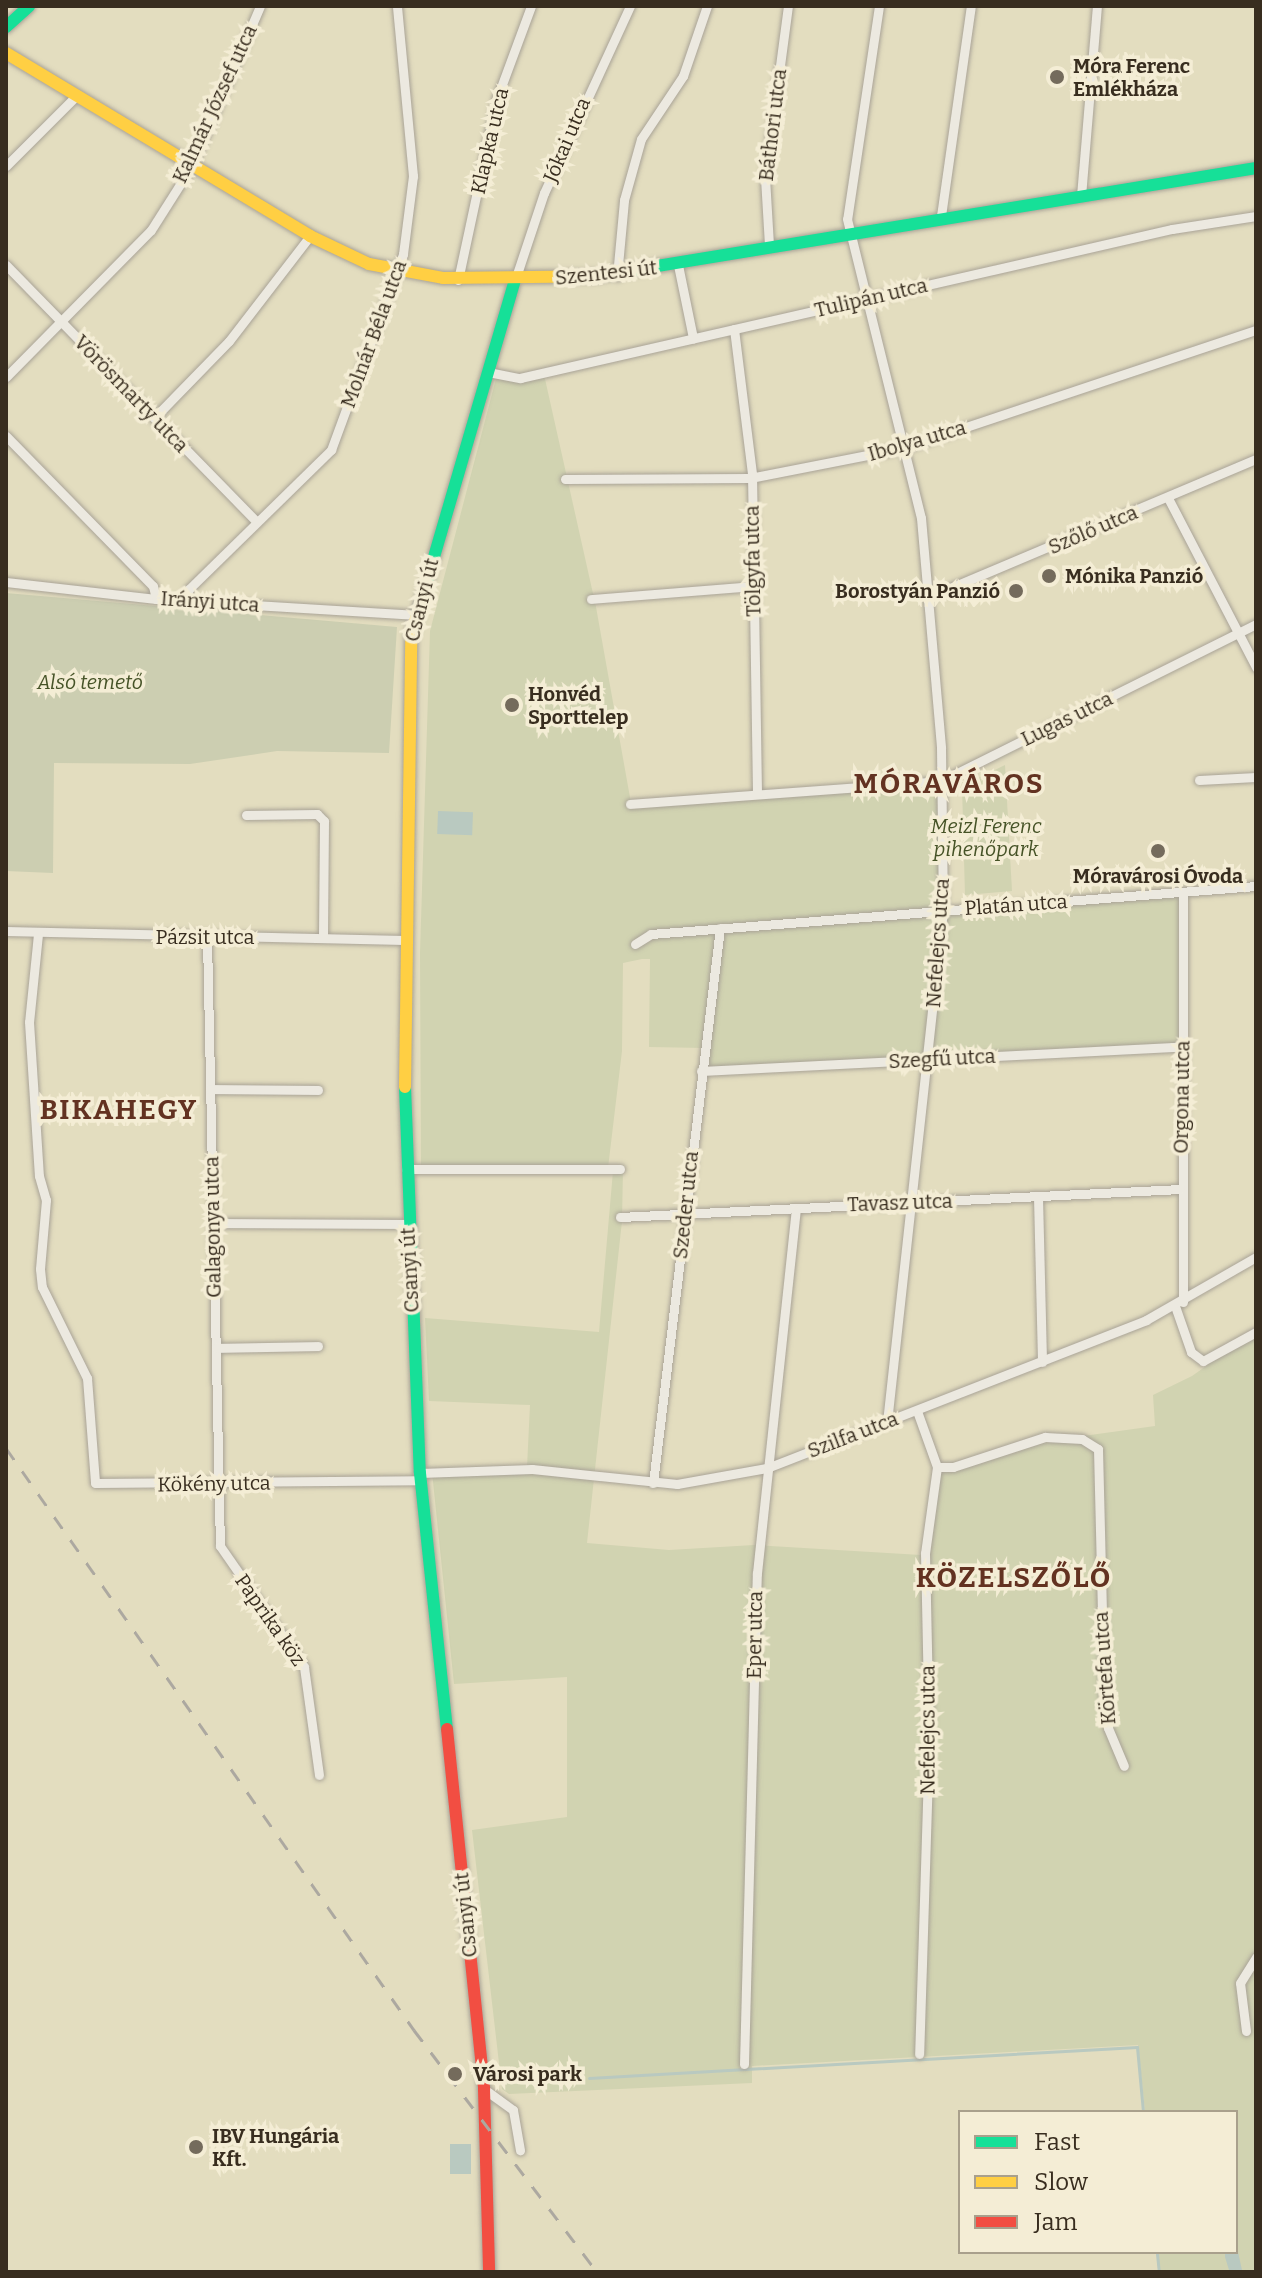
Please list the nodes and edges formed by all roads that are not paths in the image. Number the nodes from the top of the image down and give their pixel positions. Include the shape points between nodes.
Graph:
1 (29, 6) edge
2 (260, 6) edge
3 (397, 6) edge
4 (531, 6) edge
5 (630, 6) edge
6 (707, 6) edge
7 (788, 6) edge
8 (879, 6) edge
9 (971, 6) edge
10 (1097, 6) edge
11 (6, 27) edge
12 (6, 53) edge
13 (76, 96) junction
14 (6, 166) edge
15 (191, 167) junction
16 (1256, 168) edge
17 (1081, 196) junction
18 (941, 216) junction
19 (1256, 216) edge
20 (849, 231) junction
21 (310, 236) junction
22 (769, 245) junction
23 (6, 265) edge
24 (678, 265) junction
25 (396, 272) junction
26 (617, 276) junction
27 (458, 280) junction
28 (515, 280) junction
29 (865, 301) junction
30 (61, 322) junction
31 (734, 329) junction
32 (1256, 330) edge
33 (693, 338) junction
34 (488, 372) junction
35 (6, 377) edge
36 (154, 418) junction
37 (6, 436) edge
38 (903, 448) junction
39 (1256, 459) edge
40 (752, 478) junction
41 (565, 479) dead end
42 (1168, 498) junction
43 (256, 521) junction
44 (6, 582) edge
45 (752, 586) junction
46 (929, 597) junction
47 (156, 599) junction
48 (591, 599) dead end
49 (184, 601) junction
50 (414, 615) junction
51 (1256, 624) edge
52 (1238, 633) junction
53 (1256, 667) edge
54 (1256, 777) edge
55 (1199, 780) dead end
56 (941, 781) junction
57 (757, 794) junction
58 (630, 804) dead end
59 (246, 815) dead end
60 (1256, 886) edge
61 (1183, 893) junction
62 (943, 910) junction
63 (720, 928) junction
64 (6, 931) edge
65 (38, 934) junction
66 (323, 936) junction
67 (207, 938) junction
68 (404, 940) junction
69 (635, 944) dead end
70 (1183, 1047) junction
71 (928, 1060) junction
72 (701, 1071) junction
73 (210, 1089) junction
74 (318, 1090) dead end
75 (406, 1169) junction
76 (620, 1169) dead end
77 (1180, 1189) junction
78 (1038, 1197) junction
79 (911, 1204) junction
80 (796, 1209) junction
81 (684, 1216) junction
82 (620, 1217) dead end
83 (213, 1223) junction
84 (407, 1224) junction
85 (1256, 1257) edge
86 (1179, 1304) junction
87 (1256, 1332) edge
88 (318, 1346) dead end
89 (216, 1348) junction
90 (1042, 1362) junction
91 (917, 1411) junction
92 (887, 1422) junction
93 (937, 1467) junction
94 (767, 1468) junction
95 (420, 1477) junction
96 (219, 1483) junction
97 (653, 1483) junction
98 (220, 1516) joint
99 (1124, 1766) dead end
100 (319, 1775) dead end
101 (1256, 1957) edge
102 (1246, 2031) dead end
103 (919, 2054) dead end
104 (744, 2064) dead end
105 (484, 2089) junction
106 (520, 2150) dead end
107 (489, 2272) edge

1 - 11 street
2 - 15 street, Kalmár József utca
3 - 25 street, Molnár Béla utca via 413,176
4 - 27 street, Klapka utca via 497,98
5 - 28 street, Jókai utca via 544,193
6 - 26 street via 683,76 641,139 624,200
7 - 22 street, Báthori utca via 765,178
8 - 20 street
9 - 18 street
10 - 17 street
12 - 13 street, Szentesi út
13 - 14 street
13 - 15 street, Szentesi út
15 - 21 street, Szentesi út
15 - 30 street, Kalmár József utca via 151,230
16 - 17 street, Szentesi út
17 - 18 street, Szentesi út
18 - 20 street, Szentesi út
19 - 29 street, Tulipán utca via 1172,229
20 - 22 street, Szentesi út
20 - 29 street, Nefelejcs utca
21 - 25 street, Szentesi út
21 - 36 street via 229,341
22 - 24 street, Szentesi út
23 - 30 street, Vörösmarty utca
24 - 26 street, Szentesi út
24 - 33 street
25 - 27 street, Szentesi út
25 - 43 street, Molnár Béla utca via 331,450
26 - 28 street, Szentesi út
27 - 28 street, Szentesi út
28 - 34 street, Csanyi út
29 - 31 street, Tulipán utca
29 - 38 street, Nefelejcs utca
30 - 35 street, Kalmár József utca
30 - 36 street, Vörösmarty utca
31 - 33 street, Tulipán utca
31 - 40 street, Tölgyfa utca
32 - 38 street, Ibolya utca
33 - 34 street, Tulipán utca via 528,376
34 - 50 street, Csanyi út
36 - 43 street, Vörösmarty utca
37 - 47 street via 153,586
38 - 40 street, Ibolya utca
38 - 46 street, Nefelejcs utca via 921,518
39 - 42 street, Szőlő utca
40 - 41 street, Ibolya utca
40 - 45 street, Tölgyfa utca
42 - 46 street, Szőlő utca
42 - 52 street
43 - 49 street, Molnár Béla utca
44 - 47 street, Irányi utca
45 - 48 street
45 - 57 street, Tölgyfa utca
46 - 56 street, Nefelejcs utca
47 - 49 street, Irányi utca
49 - 50 street, Irányi utca
50 - 68 street, Csanyi út via 408,669
51 - 52 street, Lugas utca
52 - 53 street
52 - 56 street, Lugas utca
54 - 55 street
56 - 57 street, Lugas utca
56 - 62 street, Nefelejcs utca
57 - 58 street, Lugas utca
59 - 66 street via 317,814 324,821
60 - 61 street, Platán utca
61 - 62 street, Platán utca
61 - 70 street, Orgona utca
62 - 63 street, Platán utca
62 - 71 street, Nefelejcs utca
63 - 69 street, Platán utca via 651,934
63 - 72 street, Szeder utca
64 - 65 street, Pázsit utca
65 - 67 street, Pázsit utca
65 - 96 street, Kökény utca via 29,1022 39,1176 46,1200 42,1287 82,1362 90,1397 95,1483
66 - 67 street, Pázsit utca
66 - 68 street, Pázsit utca
67 - 73 street, Galagonya utca
68 - 75 street, Csanyi út
70 - 71 street, Szegfű utca
70 - 77 street, Orgona utca
71 - 72 street, Szegfű utca
71 - 79 street, Nefelejcs utca
72 - 81 street, Szeder utca
73 - 74 street
73 - 83 street, Galagonya utca
75 - 76 street
75 - 84 street, Csanyi út
77 - 78 street, Tavasz utca
77 - 86 street, Orgona utca
78 - 79 street, Tavasz utca
78 - 90 street
79 - 80 street, Tavasz utca
79 - 92 street, Nefelejcs utca
80 - 81 street, Tavasz utca
80 - 94 street, Eper utca
81 - 82 street, Tavasz utca
81 - 97 street, Szeder utca
83 - 84 street
83 - 89 street, Galagonya utca
84 - 95 street, Csanyi út
85 - 86 street, Szilfa utca
86 - 87 street, Orgona utca via 1191,1352 1203,1361
86 - 90 street, Szilfa utca
88 - 89 street
89 - 96 street, Galagonya utca
90 - 91 street, Szilfa utca
91 - 92 street, Szilfa utca
91 - 93 street, Nefelejcs utca
92 - 94 street, Szilfa utca
93 - 99 street, Körtefa utca via 953,1467 1045,1437 1082,1439 1098,1449 1104,1702
93 - 103 street, Nefelejcs utca via 925,1553 929,1741
94 - 97 street, Szilfa utca via 711,1480
94 - 104 street, Eper utca via 756,1587
95 - 96 street, Kökény utca
95 - 97 street, Szilfa utca via 532,1469
95 - 105 street, Csanyi út
96 - 98 street, Galagonya utca
98 - 100 street, Paprika köz via 223,1553 304,1667
101 - 102 street via 1240,1983
105 - 106 street via 513,2110
105 - 107 street, Csanyi út

